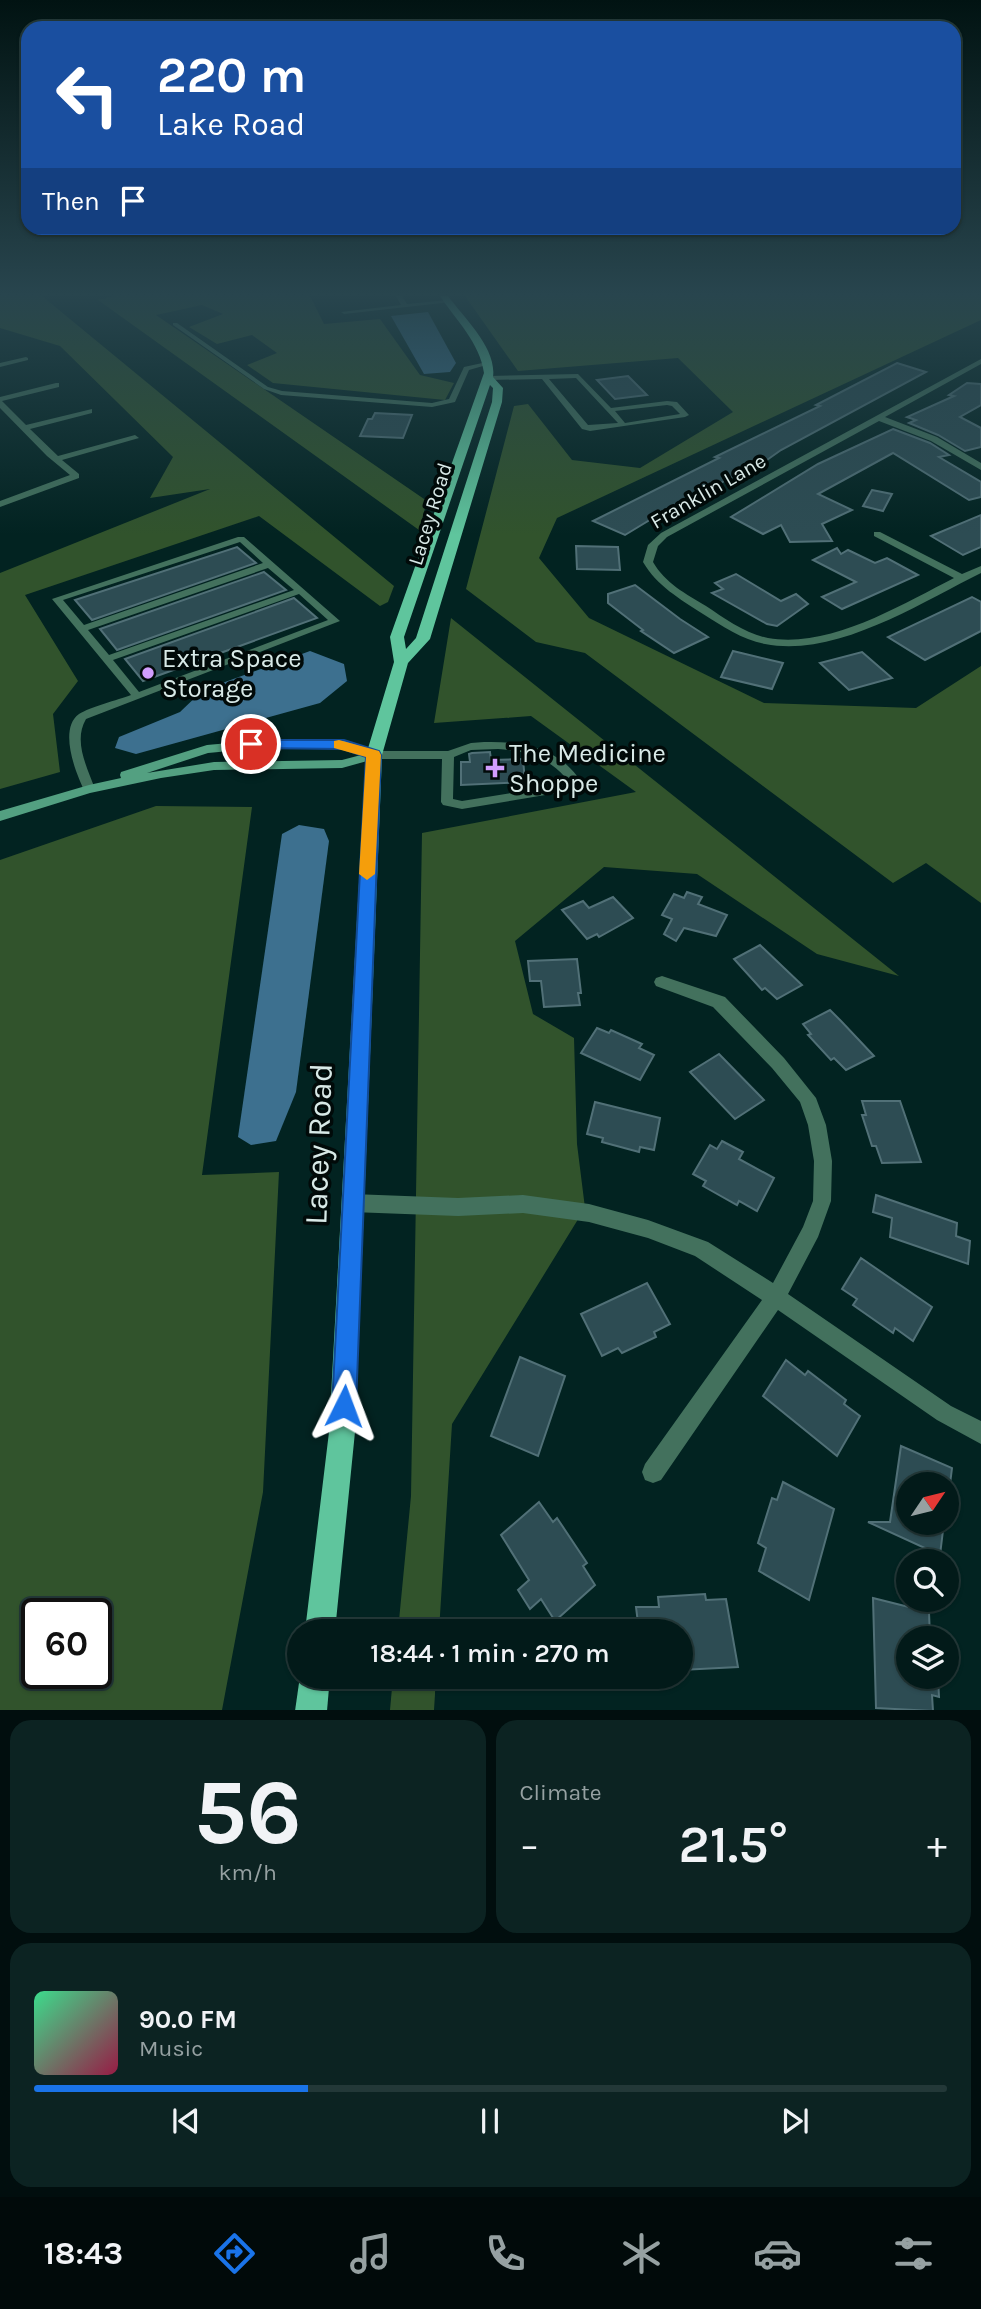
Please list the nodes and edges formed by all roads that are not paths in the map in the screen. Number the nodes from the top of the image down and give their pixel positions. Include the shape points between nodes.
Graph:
1 (249, 376) edge
2 (463, 376) edge
3 (954, 376) edge
4 (544, 377) junction
5 (489, 378) junction
6 (56, 385) dead end
7 (0, 401) edge
8 (609, 410) junction
9 (89, 411) dead end
10 (10, 413) junction
11 (0, 415) edge
12 (877, 417) junction
13 (623, 425) junction
14 (25, 428) junction
15 (135, 438) dead end
16 (464, 448) junction
17 (481, 449) junction
18 (56, 459) junction
19 (981, 467) edge
20 (452, 482) junction
21 (470, 483) junction
22 (0, 504) edge
23 (877, 534) dead end
24 (270, 564) junction
25 (981, 569) edge
26 (961, 578) junction
27 (300, 591) junction
28 (82, 629) junction
29 (107, 659) junction
30 (401, 663) junction
31 (136, 694) junction
32 (374, 755) junction
33 (448, 755) junction
34 (89, 789) junction
35 (0, 816) edge
36 (662, 982) dead end
37 (352, 1203) junction
38 (776, 1297) junction
39 (981, 1433) edge
40 (653, 1472) dead end
41 (321, 1619) edge
42 (313, 1689) edge
43 (311, 1710) edge

1 - 2 lane via 266,388 309,397 432,405 452,400
3 - 12 street, Franklin Lane
4 - 5 lane
4 - 8 lane via 578,376
4 - 13 lane via 585,427
5 - 16 main road, Lacey Road via 482,387
5 - 17 main road, Lacey Road via 498,388 497,402
6 - 7 street
7 - 10 street
8 - 13 lane
8 - 13 lane via 667,403 685,415
9 - 14 street
10 - 11 street
10 - 14 street
12 - 19 street via 934,439
12 - 26 street, Franklin Lane via 664,535 653,545 648,562 653,573 749,636 793,645 843,634
14 - 18 street
15 - 18 street
16 - 17 main road
16 - 20 main road, Lacey Road
17 - 21 main road, Lacey Road
18 - 22 street via 76,476
20 - 21 main road
20 - 30 main road, Lacey Road via 397,637
21 - 30 main road, Lacey Road via 423,639
23 - 26 street
24 - 27 lane
24 - 28 lane
24 - 28 lane via 241,539 57,599
25 - 26 street, Franklin Lane
27 - 29 lane
27 - 31 lane via 335,621
28 - 29 lane
29 - 31 lane
30 - 32 main road, Lacey Road
31 - 34 lane via 91,711 75,725 73,736
32 - 33 lane
32 - 34 street via 342,764 214,766
32 - 34 street via 344,744 207,749
32 - 37 main road, Lacey Road
33 - 33 lane via 447,802 462,805 565,788 571,776 560,762 535,750 469,747
34 - 35 street
36 - 38 street via 719,1002 807,1098 817,1125 823,1161 822,1201
37 - 38 street via 523,1204 589,1213 701,1250
37 - 41 main road, Lacey Road via 342,1432
38 - 39 street via 944,1413
38 - 40 street
42 - 43 main road

